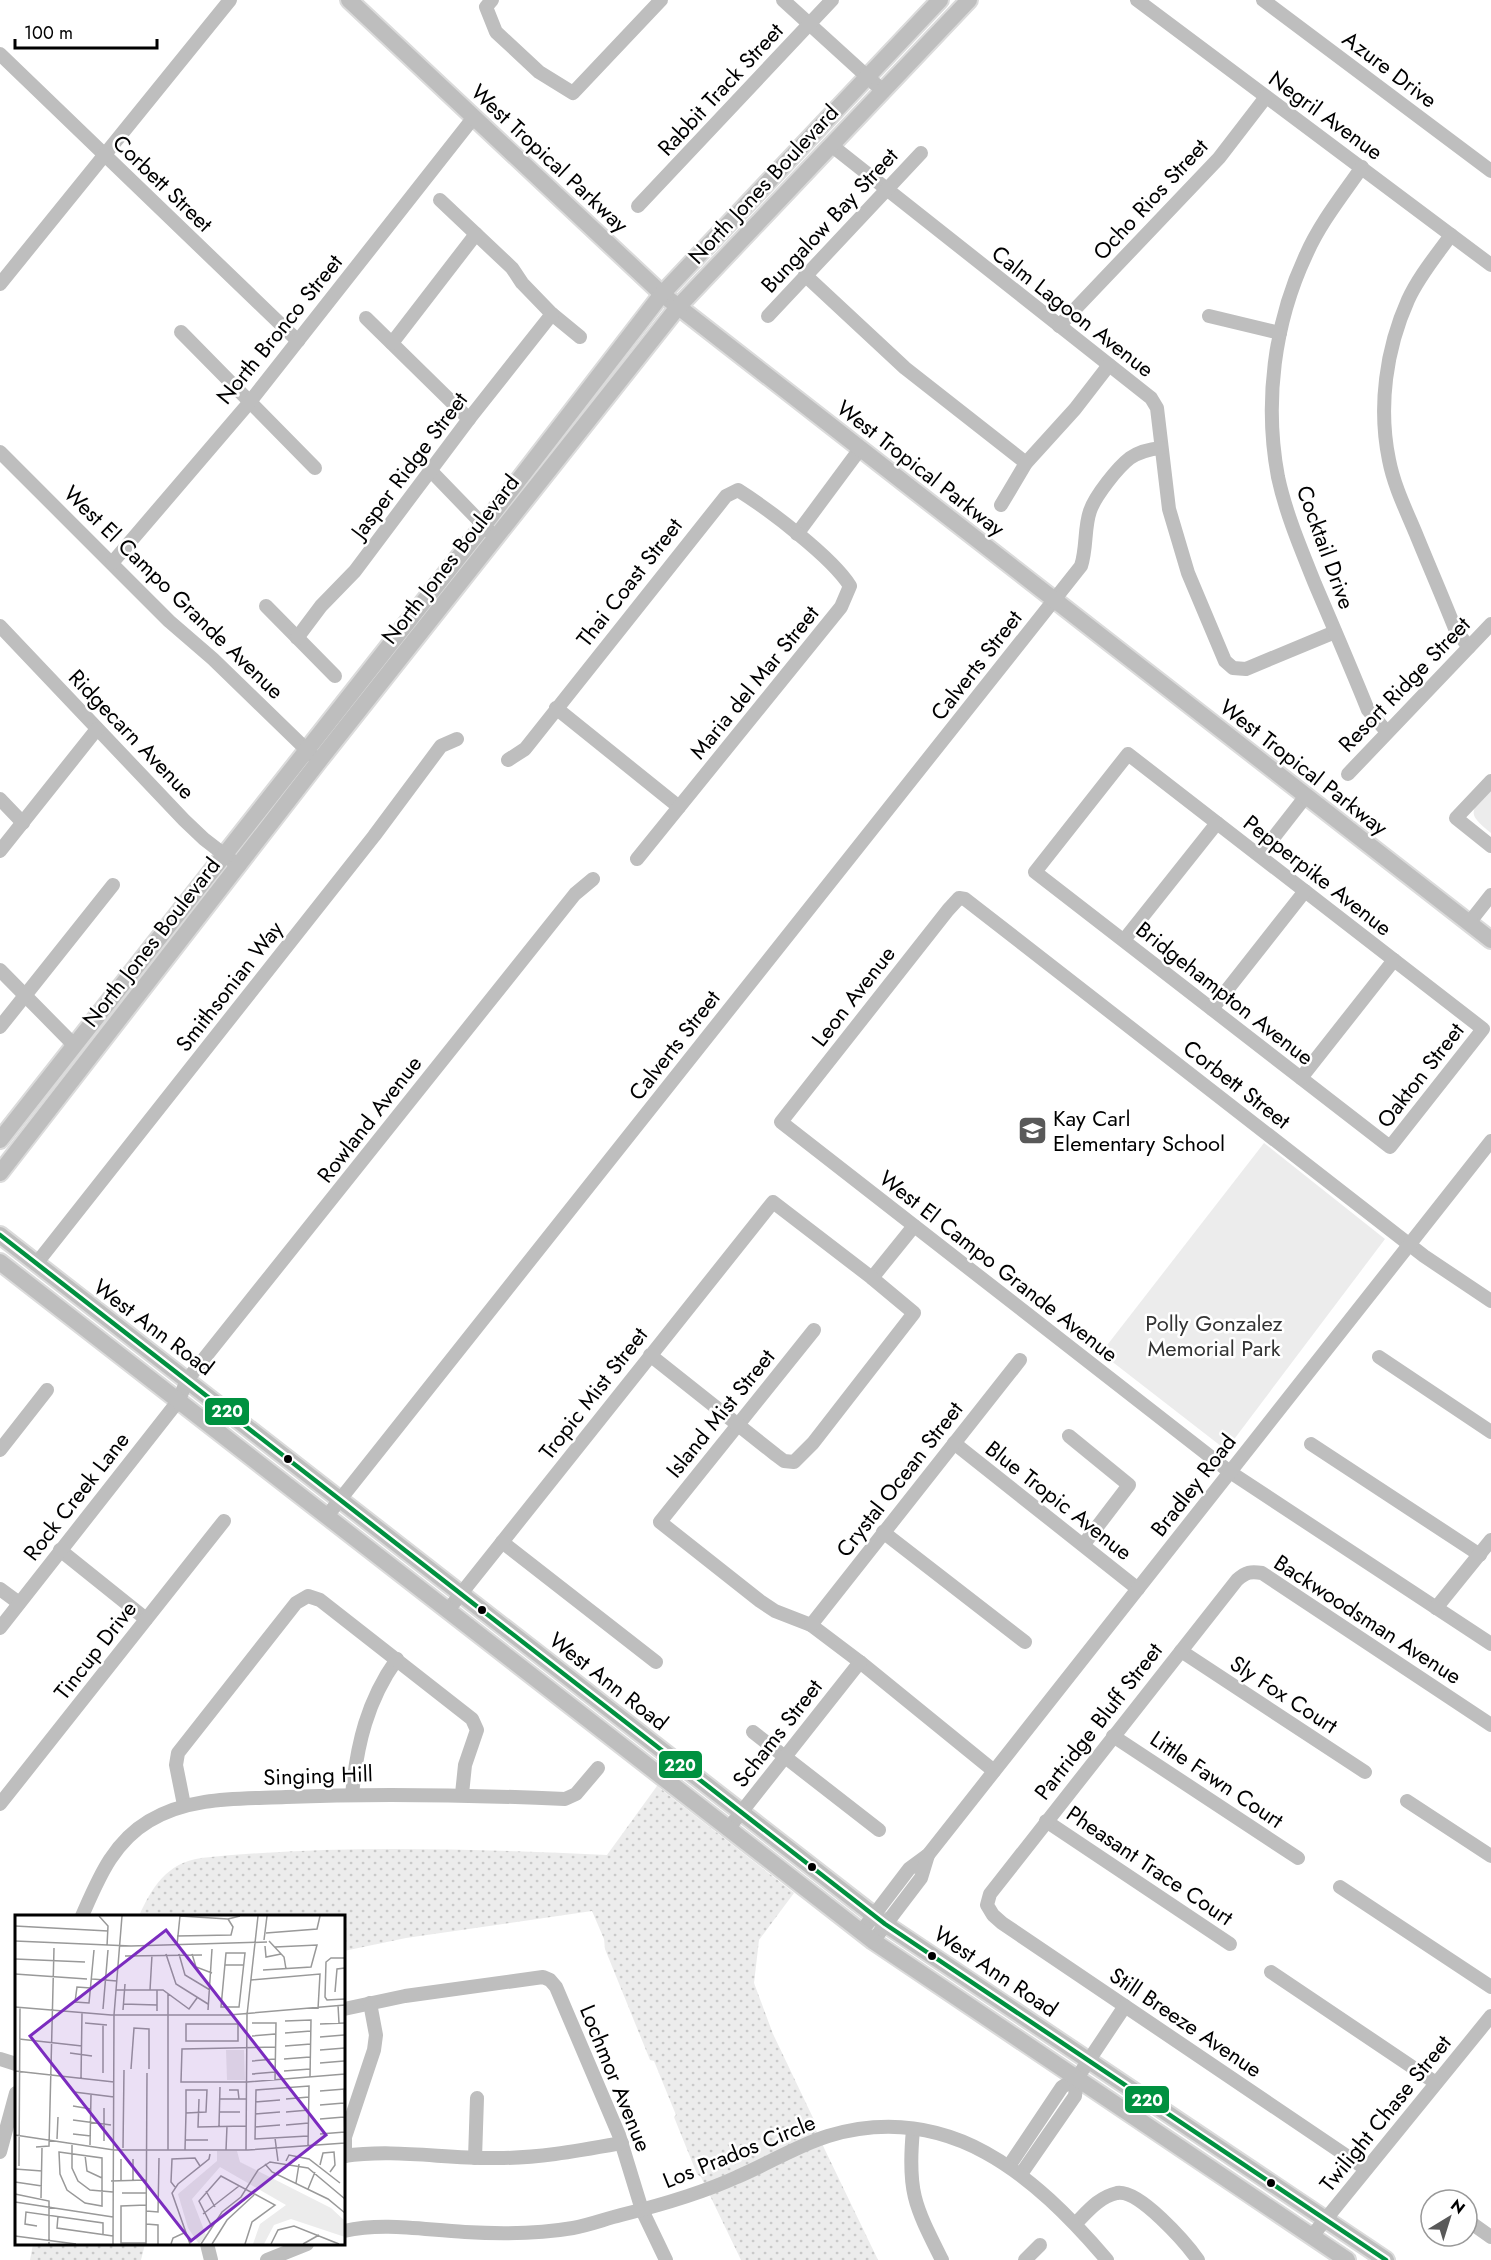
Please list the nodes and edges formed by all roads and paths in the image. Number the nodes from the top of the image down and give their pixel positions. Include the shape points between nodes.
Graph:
1 (230, 0) edge
2 (349, 0) edge
3 (661, 0) edge
4 (783, 0) edge
5 (832, 0) edge
6 (940, 0) edge
7 (969, 0) edge
8 (1137, 0) edge
9 (1263, 0) edge
10 (489, 4) edge
11 (810, 24) junction
12 (0, 54) edge
13 (868, 77) junction
14 (883, 91) junction
15 (1266, 97) junction
16 (474, 117) junction
17 (831, 145) junction
18 (921, 153) dead end
19 (104, 155) junction
20 (1488, 164) edge
21 (1362, 167) junction
22 (885, 190) junction
23 (440, 200) dead end
24 (638, 206) dead end
25 (476, 234) junction
26 (1451, 235) junction
27 (1491, 265) edge
28 (805, 275) junction
29 (0, 284) edge
30 (662, 294) junction
31 (678, 307) junction
32 (552, 314) junction
33 (768, 316) dead end
34 (1209, 316) dead end
35 (366, 318) dead end
36 (1059, 326) junction
37 (181, 332) dead end
38 (1280, 333) junction
39 (580, 337) dead end
40 (298, 341) junction
41 (392, 343) junction
42 (1109, 365) junction
43 (249, 403) junction
44 (469, 419) junction
45 (1161, 448) junction
46 (860, 449) junction
47 (0, 452) edge
48 (1026, 463) junction
49 (315, 468) dead end
50 (431, 471) junction
51 (1001, 505) dead end
52 (484, 525) junction
53 (797, 534) junction
54 (496, 538) junction
55 (112, 563) junction
56 (1054, 600) junction
57 (266, 606) dead end
58 (1491, 624) edge
59 (0, 626) edge
60 (1335, 632) junction
61 (297, 638) junction
62 (1469, 647) junction
63 (335, 676) dead end
64 (556, 708) junction
65 (97, 729) junction
66 (1388, 732) junction
67 (457, 739) dead end
68 (306, 750) junction
69 (508, 760) dead end
70 (320, 761) junction
71 (1348, 774) dead end
72 (1491, 781) edge
73 (1306, 796) junction
74 (0, 799) edge
75 (678, 807) junction
76 (23, 822) junction
77 (1217, 822) junction
78 (1491, 846) edge
79 (0, 851) edge
80 (223, 854) junction
81 (1260, 855) junction
82 (638, 859) dead end
83 (238, 866) junction
84 (1035, 872) joint
85 (593, 879) dead end
86 (113, 885) dead end
87 (1305, 891) junction
88 (1491, 895) edge
89 (959, 898) joint
90 (1469, 923) junction
91 (1124, 940) junction
92 (1491, 940) edge
93 (1394, 960) junction
94 (0, 970) edge
95 (24, 995) junction
96 (1212, 1009) junction
97 (0, 1028) edge
98 (1483, 1029) joint
99 (74, 1045) junction
100 (1301, 1078) junction
101 (781, 1122) joint
102 (0, 1140) edge
103 (1491, 1141) edge
104 (1390, 1147) joint
105 (0, 1173) edge
106 (914, 1226) junction
107 (0, 1235) edge
108 (1410, 1245) junction
109 (0, 1262) edge
110 (36, 1264) junction
111 (872, 1278) junction
112 (1491, 1301) edge
113 (814, 1330) dead end
114 (650, 1355) junction
115 (1379, 1357) dead end
116 (1020, 1360) dead end
117 (47, 1390) dead end
118 (183, 1390) junction
119 (737, 1424) junction
120 (1491, 1432) edge
121 (1069, 1436) dead end
122 (954, 1443) junction
123 (1311, 1444) dead end
124 (0, 1450) edge
125 (1230, 1472) junction
126 (341, 1499) junction
127 (327, 1516) junction
128 (224, 1521) dead end
129 (883, 1532) junction
130 (1491, 1540) edge
131 (502, 1542) junction
132 (1084, 1544) junction
133 (60, 1550) junction
134 (1480, 1555) junction
135 (1251, 1571) joint
136 (0, 1589) edge
137 (1138, 1589) junction
138 (462, 1594) junction
139 (19, 1603) junction
140 (1437, 1608) junction
141 (448, 1611) junction
142 (146, 1619) junction
143 (810, 1625) junction
144 (0, 1628) edge
145 (1025, 1642) dead end
146 (1491, 1644) edge
147 (1181, 1651) junction
148 (397, 1659) junction
149 (656, 1662) dead end
150 (860, 1662) junction
151 (1491, 1725) edge
152 (753, 1732) dead end
153 (1113, 1736) junction
154 (785, 1757) junction
155 (598, 1768) dead end
156 (994, 1771) junction
157 (1365, 1772) dead end
158 (462, 1794) junction
159 (352, 1795) junction
160 (1407, 1801) dead end
161 (0, 1804) edge
162 (184, 1804) junction
163 (741, 1813) junction
164 (1046, 1821) junction
165 (728, 1829) junction
166 (879, 1830) dead end
167 (1491, 1856) edge
168 (1298, 1858) dead end
169 (1340, 1887) dead end
170 (987, 1905) joint
171 (83, 1915) edge
172 (879, 1919) junction
173 (867, 1936) junction
174 (1230, 1944) dead end
175 (1271, 1972) dead end
176 (1491, 1988) edge
177 (370, 2003) junction
178 (1125, 2006) junction
179 (345, 2009) edge
180 (1491, 2016) edge
181 (0, 2059) edge
182 (1088, 2061) junction
183 (15, 2064) edge
184 (1077, 2078) junction
185 (1436, 2083) junction
186 (15, 2097) edge
187 (477, 2098) dead end
188 (913, 2130) junction
189 (345, 2136) edge
190 (622, 2143) junction
191 (0, 2152) edge
192 (345, 2156) edge
193 (475, 2158) junction
194 (1009, 2166) junction
195 (1366, 2169) junction
196 (1021, 2174) junction
197 (642, 2210) junction
198 (1325, 2219) junction
199 (1076, 2223) junction
200 (345, 2231) edge
201 (1312, 2236) junction
202 (207, 2245) edge
203 (304, 2245) edge
204 (1040, 2245) dead end
205 (211, 2260) edge
206 (267, 2260) edge
207 (666, 2260) edge
208 (942, 2260) edge
209 (1025, 2260) edge
210 (1107, 2260) edge
211 (1198, 2260) edge
212 (1347, 2260) edge
213 (1386, 2260) edge

1 - 19 street
2 - 16 main road, West Tropical Parkway
3 - 10 street via 573,93 540,72 496,32
4 - 11 street
5 - 11 street, Rabbit Track Street
6 - 13 main road, North Jones Boulevard
7 - 14 main road, North Jones Boulevard
8 - 15 street, Negril Avenue
9 - 20 street, Azure Drive
11 - 13 street
11 - 24 street, Rabbit Track Street
12 - 19 street, Corbett Street
13 - 14 street
13 - 30 main road, North Jones Boulevard
14 - 17 main road, North Jones Boulevard
15 - 21 street, Negril Avenue
15 - 36 street, Ocho Rios Street via 1219,158
16 - 30 main road, West Tropical Parkway
16 - 40 street, North Bronco Street
17 - 22 street, Calm Lagoon Avenue
17 - 31 main road, North Jones Boulevard
18 - 22 street, Bungalow Bay Street
19 - 29 street
19 - 40 street, Corbett Street
21 - 26 street, Negril Avenue
21 - 38 street, Cocktail Drive via 1305,255
22 - 28 street, Bungalow Bay Street
22 - 36 street, Calm Lagoon Avenue
23 - 25 street
25 - 32 street
25 - 41 street
26 - 27 street, Negril Avenue
26 - 62 street via 1414,289 1396,330 1387,364 1383,412 1397,489 1456,631
28 - 33 street, Bungalow Bay Street
28 - 48 street via 904,368
30 - 31 main road, West Tropical Parkway
30 - 52 main road, North Jones Boulevard
31 - 46 main road, West Tropical Parkway
31 - 54 main road, North Jones Boulevard
32 - 39 street
32 - 44 street, Jasper Ridge Street
34 - 38 street
35 - 41 street
36 - 42 street, Calm Lagoon Avenue
37 - 43 street
38 - 60 street, Cocktail Drive via 1272,389 1278,477 1293,532
40 - 43 street, North Bronco Street
41 - 44 street
42 - 45 street, Calm Lagoon Avenue via 1151,398 1157,408
42 - 48 street
43 - 49 street
43 - 55 street, North Bronco Street
44 - 50 street, Jasper Ridge Street
45 - 56 street, Calverts Street via 1129,459 1100,493 1090,511 1081,566
45 - 60 street, Calm Lagoon Avenue via 1169,509 1188,573 1225,661 1233,668 1246,669
46 - 53 street
46 - 56 main road, West Tropical Parkway
47 - 55 street, West El Campo Grande Avenue
48 - 51 street
50 - 52 street
50 - 61 street, Jasper Ridge Street via 356,571 321,606
52 - 54 street
52 - 68 main road, North Jones Boulevard
53 - 64 street, Thai Coast Street via 738,490 726,496
53 - 75 street, Maria del Mar Street via 844,575 850,586 841,608
54 - 70 main road, North Jones Boulevard
55 - 68 street, West El Campo Grande Avenue
56 - 73 main road, West Tropical Parkway
56 - 126 street, Calverts Street
57 - 61 street
58 - 62 street, Resort Ridge Street
59 - 65 street, Ridgecarn Avenue
60 - 66 street, Cocktail Drive via 1368,710
61 - 63 street
62 - 66 street, Resort Ridge Street
64 - 69 street, Thai Coast Street via 525,749
64 - 75 street
65 - 76 street
65 - 80 street, Ridgecarn Avenue via 184,820
66 - 71 street, Resort Ridge Street
67 - 110 street, Smithsonian Way via 441,746
68 - 70 street, West El Campo Grande Avenue
68 - 80 main road, North Jones Boulevard
70 - 83 main road, North Jones Boulevard
72 - 78 street via 1456,818
73 - 81 street
73 - 90 main road, West Tropical Parkway
74 - 76 street
75 - 82 street, Maria del Mar Street
76 - 79 street
77 - 81 street, Pepperpike Avenue
77 - 84 street, Pepperpike Avenue via 1128,754
77 - 91 street
80 - 83 street, Ridgecarn Avenue
80 - 99 main road, North Jones Boulevard
81 - 87 street, Pepperpike Avenue
83 - 105 main road, North Jones Boulevard
84 - 91 street, Bridgehampton Avenue
85 - 118 street, Rowland Avenue via 574,894
86 - 95 street
87 - 93 street, Pepperpike Avenue
87 - 96 street
88 - 90 street
89 - 101 street, Leon Avenue
89 - 108 street, Corbett Street
90 - 92 main road, West Tropical Parkway
91 - 96 street, Bridgehampton Avenue
93 - 98 street, Pepperpike Avenue
93 - 100 street
94 - 95 street
95 - 97 street
95 - 99 street
96 - 100 street, Bridgehampton Avenue
98 - 104 street, Oakton Street
99 - 102 main road, North Jones Boulevard
100 - 104 street, Bridgehampton Avenue
101 - 106 street, West El Campo Grande Avenue
103 - 108 street, Bradley Road
106 - 111 street
106 - 125 street, West El Campo Grande Avenue
107 - 110 main road, West Ann Road
108 - 112 street, Corbett Street
108 - 125 street, Bradley Road
109 - 118 main road, West Ann Road
110 - 118 main road, West Ann Road
111 - 114 street, Tropic Mist Street via 772,1202
111 - 119 street via 914,1313 813,1443 794,1462 784,1461
113 - 119 street, Island Mist Street
114 - 119 street
114 - 131 street, Tropic Mist Street
115 - 120 street
116 - 122 street, Crystal Ocean Street
117 - 124 street
118 - 126 main road, West Ann Road
118 - 127 main road, West Ann Road
118 - 133 street, Rock Creek Lane
119 - 143 street, Island Mist Street via 660,1522 760,1601
121 - 132 street via 1129,1485
122 - 129 street, Crystal Ocean Street
122 - 132 street, Blue Tropic Avenue
123 - 134 street
125 - 137 street, Bradley Road
125 - 140 street, West El Campo Grande Avenue
126 - 127 street, Calverts Street
126 - 138 main road, West Ann Road
127 - 141 main road, West Ann Road
128 - 142 street, Tincup Drive
129 - 143 street, Crystal Ocean Street
129 - 145 street
130 - 134 street
131 - 138 street, Tropic Mist Street
131 - 149 street
132 - 137 street, Blue Tropic Avenue
133 - 139 street, Rock Creek Lane
133 - 142 street
134 - 140 street
135 - 147 street, Partridge Bluff Street via 1237,1580
135 - 151 street, Backwoodsman Avenue via 1262,1573
136 - 139 street
137 - 156 street, Bradley Road
138 - 141 street, Tropic Mist Street
138 - 163 main road, West Ann Road
139 - 144 street, Rock Creek Lane
140 - 146 street, West El Campo Grande Avenue
141 - 165 main road, West Ann Road
142 - 161 street, Tincup Drive
143 - 150 street
147 - 153 street, Partridge Bluff Street
147 - 157 street, Sly Fox Court
148 - 158 street via 474,1723 476,1734 465,1765
148 - 159 street via 378,1688 366,1717
148 - 162 street via 320,1600 308,1596 296,1603 178,1753 176,1762
150 - 154 street, Schams Street
150 - 156 street
152 - 154 street
153 - 164 street, Partridge Bluff Street
153 - 168 street, Little Fawn Court
154 - 163 street, Schams Street
154 - 166 street
155 - 158 street, Singing Hill via 576,1794 565,1799
156 - 172 street, Bradley Road via 928,1855 909,1869
158 - 159 street, Singing Hill
159 - 162 street, Singing Hill
160 - 167 street
162 - 171 street, Singing Hill via 130,1834 102,1872
163 - 165 street, Schams Street
163 - 172 main road, West Ann Road
164 - 170 street, Partridge Bluff Street via 990,1894
164 - 174 street, Pheasant Trace Court
165 - 173 main road, West Ann Road
169 - 176 street
170 - 178 street, Still Breeze Avenue via 1002,1923
172 - 173 street, Bradley Road
172 - 182 main road, West Ann Road
173 - 184 main road, West Ann Road
175 - 185 street
177 - 179 street
177 - 189 street via 376,2035 374,2050
177 - 190 street, Lochmor Avenue via 543,1977 550,1980
178 - 182 street
178 - 195 street, Still Breeze Avenue
180 - 185 street, Twilight Chase Street
181 - 183 street
182 - 184 street
182 - 198 main road, West Ann Road
184 - 194 street via 1062,2087
184 - 196 street via 1075,2096
184 - 201 main road, West Ann Road
185 - 195 street, Twilight Chase Street
186 - 191 street
187 - 193 street
188 - 194 street, Los Prados Circle via 968,2144
188 - 197 street, Los Prados Circle via 875,2128 830,2136 712,2188
188 - 208 street via 913,2196
190 - 193 street via 544,2156
190 - 197 street, Lochmor Avenue
192 - 193 street via 403,2153
194 - 196 street, Los Prados Circle
195 - 198 street, Twilight Chase Street
196 - 199 street, Los Prados Circle
197 - 200 street, Los Prados Circle via 573,2228 514,2234 392,2226
197 - 207 street, Lochmor Avenue
198 - 201 street, Twilight Chase Street
198 - 213 main road, West Ann Road
199 - 210 street, Los Prados Circle
199 - 211 street via 1102,2198 1119,2193 1133,2197 1182,2238
201 - 212 main road, West Ann Road
202 - 205 street
203 - 206 street
204 - 209 street

